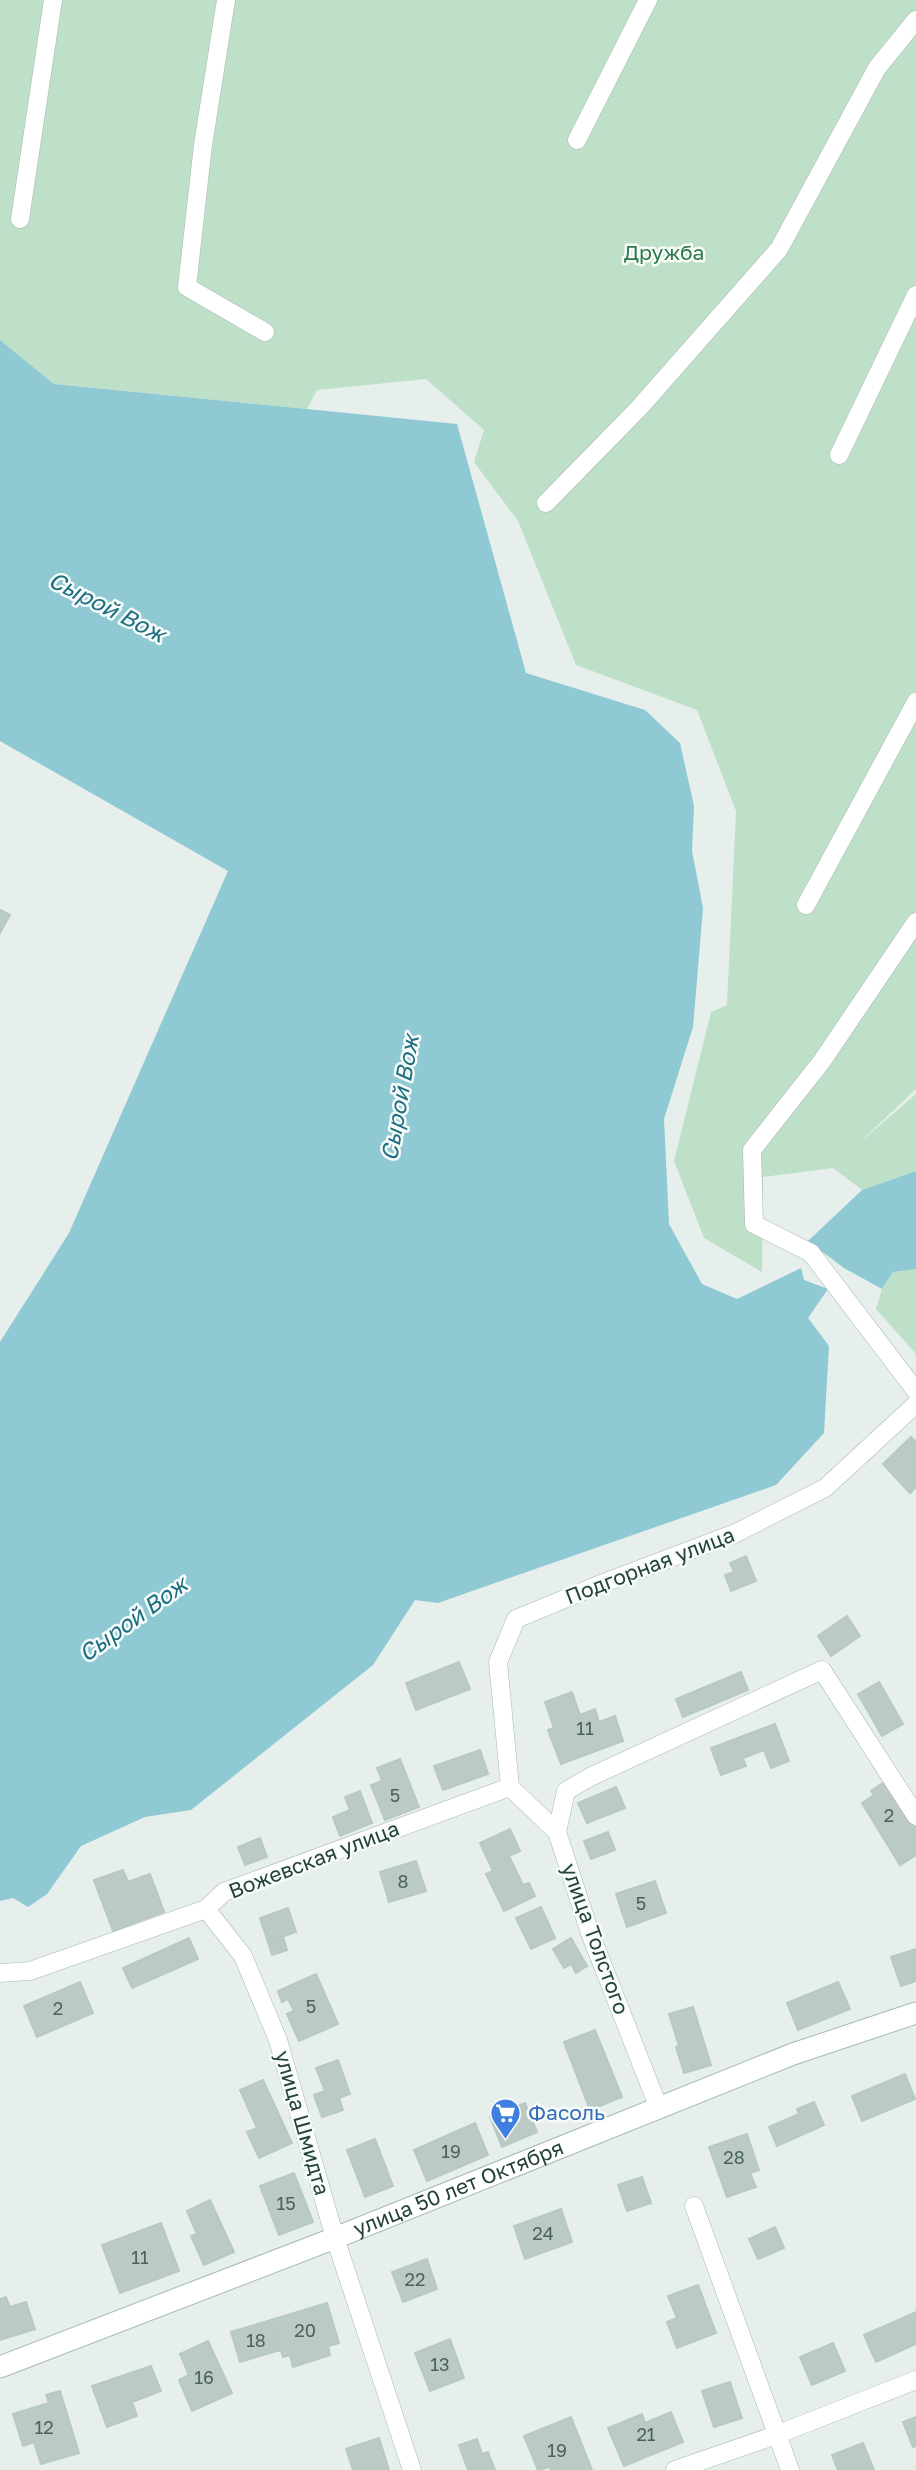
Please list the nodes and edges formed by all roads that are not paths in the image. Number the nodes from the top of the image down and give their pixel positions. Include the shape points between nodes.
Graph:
1 (53, 0) edge
2 (226, 0) edge
3 (648, 0) edge
4 (916, 20) edge
5 (576, 140) dead end
6 (20, 219) dead end
7 (916, 295) edge
8 (265, 332) dead end
9 (839, 455) dead end
10 (546, 503) dead end
11 (916, 702) edge
12 (806, 905) dead end
13 (916, 922) edge
14 (916, 1391) edge
15 (916, 1404) edge
16 (510, 1787) junction
17 (916, 1816) edge
18 (557, 1832) junction
19 (206, 1909) junction
20 (0, 1973) edge
21 (916, 2012) edge
22 (658, 2106) junction
23 (694, 2206) dead end
24 (335, 2238) junction
25 (0, 2367) edge
26 (916, 2380) edge
27 (776, 2435) junction
28 (412, 2470) edge
29 (676, 2470) edge
30 (790, 2470) edge

1 - 6 street
2 - 8 street via 187,286
3 - 5 street
4 - 10 street via 877,68 779,249 639,408
7 - 9 street
11 - 12 street
13 - 14 street via 822,1061 752,1150 754,1224 811,1253
15 - 16 street, Подгорная улица via 825,1488 736,1533 516,1619 498,1662
16 - 18 street, улица Толстого
16 - 19 street, Вожевская улица via 224,1892
17 - 18 street via 822,1670 566,1791
18 - 22 street, улица Толстого via 590,1933
19 - 20 street, Вожевская улица via 30,1971
19 - 24 street, улица Шмидта via 243,1956 278,2040
21 - 22 main road, улица 50 лет Октября via 793,2053
22 - 24 main road, улица 50 лет Октября
23 - 27 street
24 - 25 main road, улица 50 лет Октября
24 - 28 street, улица Шмидта
26 - 27 street
27 - 29 street
27 - 30 street

